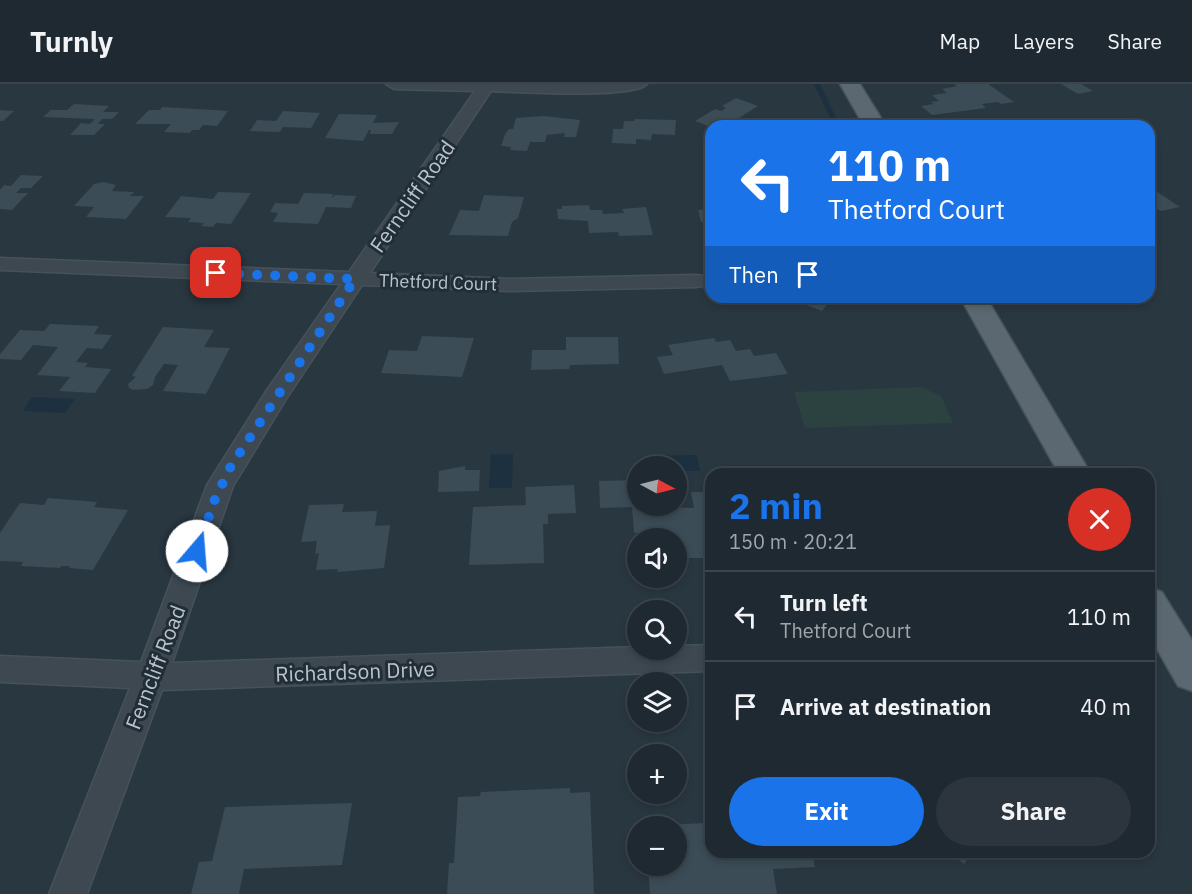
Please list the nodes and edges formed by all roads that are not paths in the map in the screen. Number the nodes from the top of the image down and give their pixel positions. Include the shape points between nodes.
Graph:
1 (394, 84) edge
2 (639, 84) edge
3 (850, 84) edge
4 (488, 85) edge
5 (871, 120) edge
6 (0, 264) edge
7 (355, 279) junction
8 (696, 281) dead end
9 (976, 303) edge
10 (1072, 468) edge
11 (1155, 612) edge
12 (705, 658) edge
13 (0, 669) edge
14 (1192, 674) edge
15 (152, 677) junction
16 (68, 894) edge

1 - 4 street
2 - 4 street via 593,90
3 - 5 main road
4 - 7 street, Ferncliff Road
6 - 7 street, Thetford Court
7 - 8 street, Thetford Court via 537,285
7 - 15 street, Ferncliff Road via 220,485
9 - 10 main road
11 - 14 main road
12 - 15 street, Richardson Drive
13 - 15 street, Richardson Drive
15 - 16 street, Ferncliff Road

